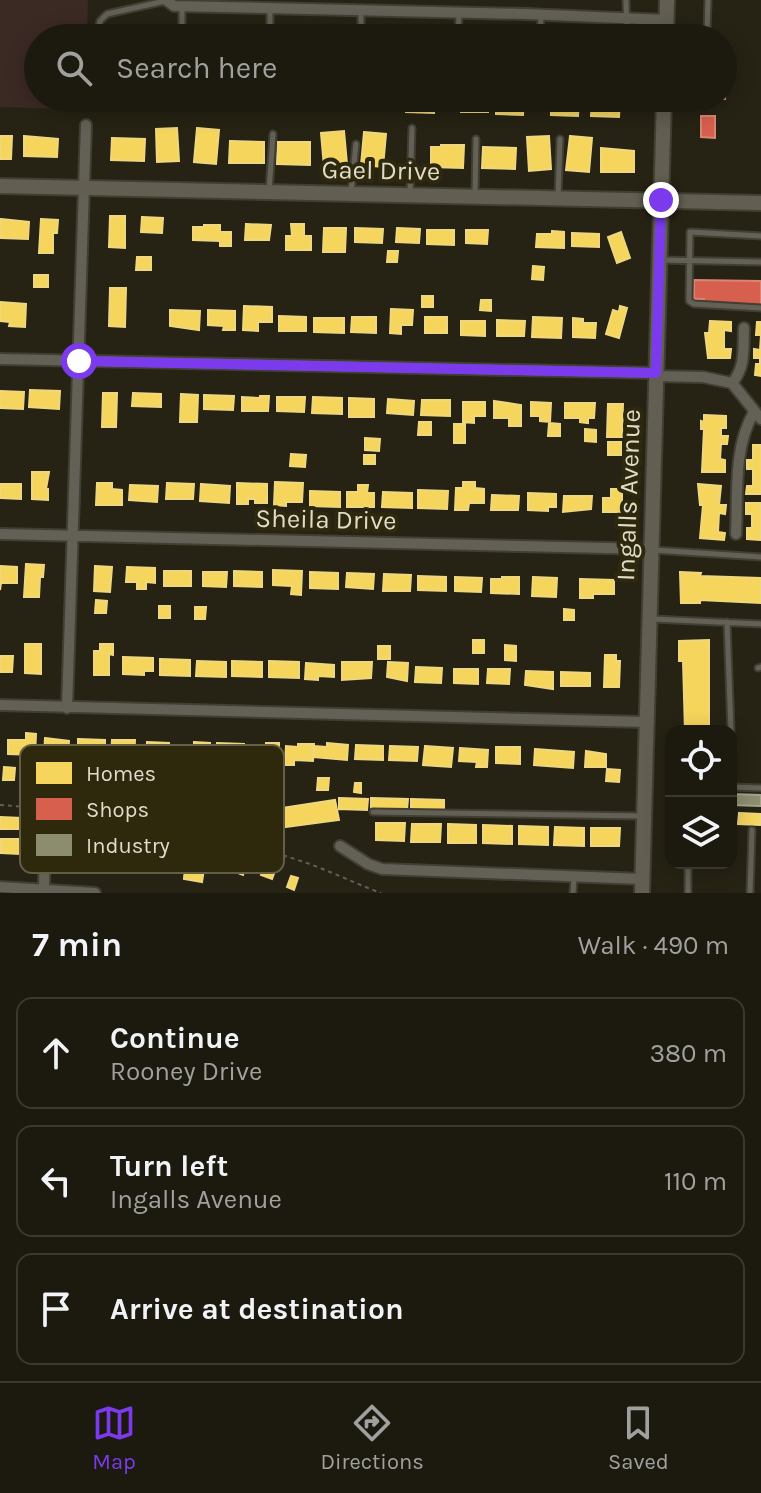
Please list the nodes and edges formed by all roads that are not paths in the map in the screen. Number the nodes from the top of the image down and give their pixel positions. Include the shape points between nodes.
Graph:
1 (166, 0) edge
2 (527, 0) edge
3 (626, 0) edge
4 (667, 0) edge
5 (708, 0) edge
6 (182, 6) junction
7 (270, 8) junction
8 (361, 10) junction
9 (459, 13) junction
10 (526, 14) junction
11 (541, 15) junction
12 (626, 18) junction
13 (99, 24) edge
14 (182, 24) edge
15 (270, 24) edge
16 (361, 24) edge
17 (459, 24) edge
18 (541, 24) edge
19 (626, 24) edge
20 (646, 24) edge
21 (666, 24) edge
22 (707, 24) edge
23 (664, 112) edge
24 (86, 125) dead end
25 (412, 128) dead end
26 (273, 134) dead end
27 (476, 139) dead end
28 (560, 139) dead end
29 (356, 144) dead end
30 (0, 186) edge
31 (84, 188) junction
32 (269, 192) junction
33 (351, 193) junction
34 (410, 195) junction
35 (475, 196) junction
36 (558, 197) junction
37 (661, 200) junction
38 (761, 203) edge
39 (761, 236) edge
40 (659, 260) junction
41 (689, 261) junction
42 (761, 262) edge
43 (761, 308) edge
44 (744, 328) dead end
45 (0, 359) edge
46 (79, 361) junction
47 (656, 374) junction
48 (732, 383) junction
49 (758, 416) edge
50 (0, 534) edge
51 (736, 534) dead end
52 (71, 535) junction
53 (650, 549) junction
54 (761, 557) edge
55 (648, 619) junction
56 (727, 622) junction
57 (761, 624) edge
58 (0, 705) edge
59 (67, 708) junction
60 (645, 722) junction
61 (731, 725) edge
62 (737, 787) edge
63 (761, 788) edge
64 (373, 812) dead end
65 (642, 816) junction
66 (752, 830) dead end
67 (340, 846) dead end
68 (688, 869) edge
69 (574, 877) junction
70 (642, 886) edge
71 (0, 887) edge
72 (44, 890) edge
73 (95, 893) edge
74 (573, 893) edge
75 (688, 893) edge
76 (750, 893) edge

1 - 6 street
1 - 13 lane via 107,14
2 - 10 street
3 - 12 lane
4 - 21 street
5 - 22 lane
6 - 7 street
6 - 14 lane
7 - 8 street
7 - 15 lane
8 - 9 street
8 - 16 lane
9 - 10 street
9 - 17 lane
10 - 11 street
11 - 12 street
11 - 18 lane
12 - 19 lane
12 - 20 street
23 - 37 street, Ingalls Avenue
24 - 31 street
25 - 34 lane
26 - 32 lane
27 - 35 lane
28 - 36 lane
29 - 33 lane
30 - 31 street, Gael Drive
31 - 32 street, Gael Drive
31 - 46 street
32 - 33 street, Gael Drive
33 - 34 street, Gael Drive
34 - 35 street, Gael Drive
35 - 36 street, Gael Drive
36 - 37 street, Gael Drive
37 - 38 street, Gael Drive
37 - 40 street, Ingalls Avenue
39 - 41 lane via 690,232
40 - 41 lane
40 - 47 street, Ingalls Avenue
41 - 42 lane
41 - 43 lane via 689,301
44 - 48 street via 743,363
45 - 46 street
46 - 47 street
46 - 52 street
47 - 48 street
47 - 53 street, Ingalls Avenue
48 - 49 street
49 - 51 street via 744,429 741,445
50 - 52 street, Sheila Drive
52 - 53 street, Sheila Drive
52 - 59 street
53 - 54 lane
53 - 55 street, Ingalls Avenue
55 - 56 lane
55 - 60 street, Ingalls Avenue
56 - 57 lane
56 - 61 lane
58 - 59 street
59 - 60 street
60 - 65 street, Ingalls Avenue
62 - 63 lane
64 - 65 lane
65 - 70 street, Ingalls Avenue
66 - 76 lane
67 - 69 street via 382,869
68 - 75 lane
69 - 70 street
69 - 74 lane
71 - 72 street
72 - 73 street

